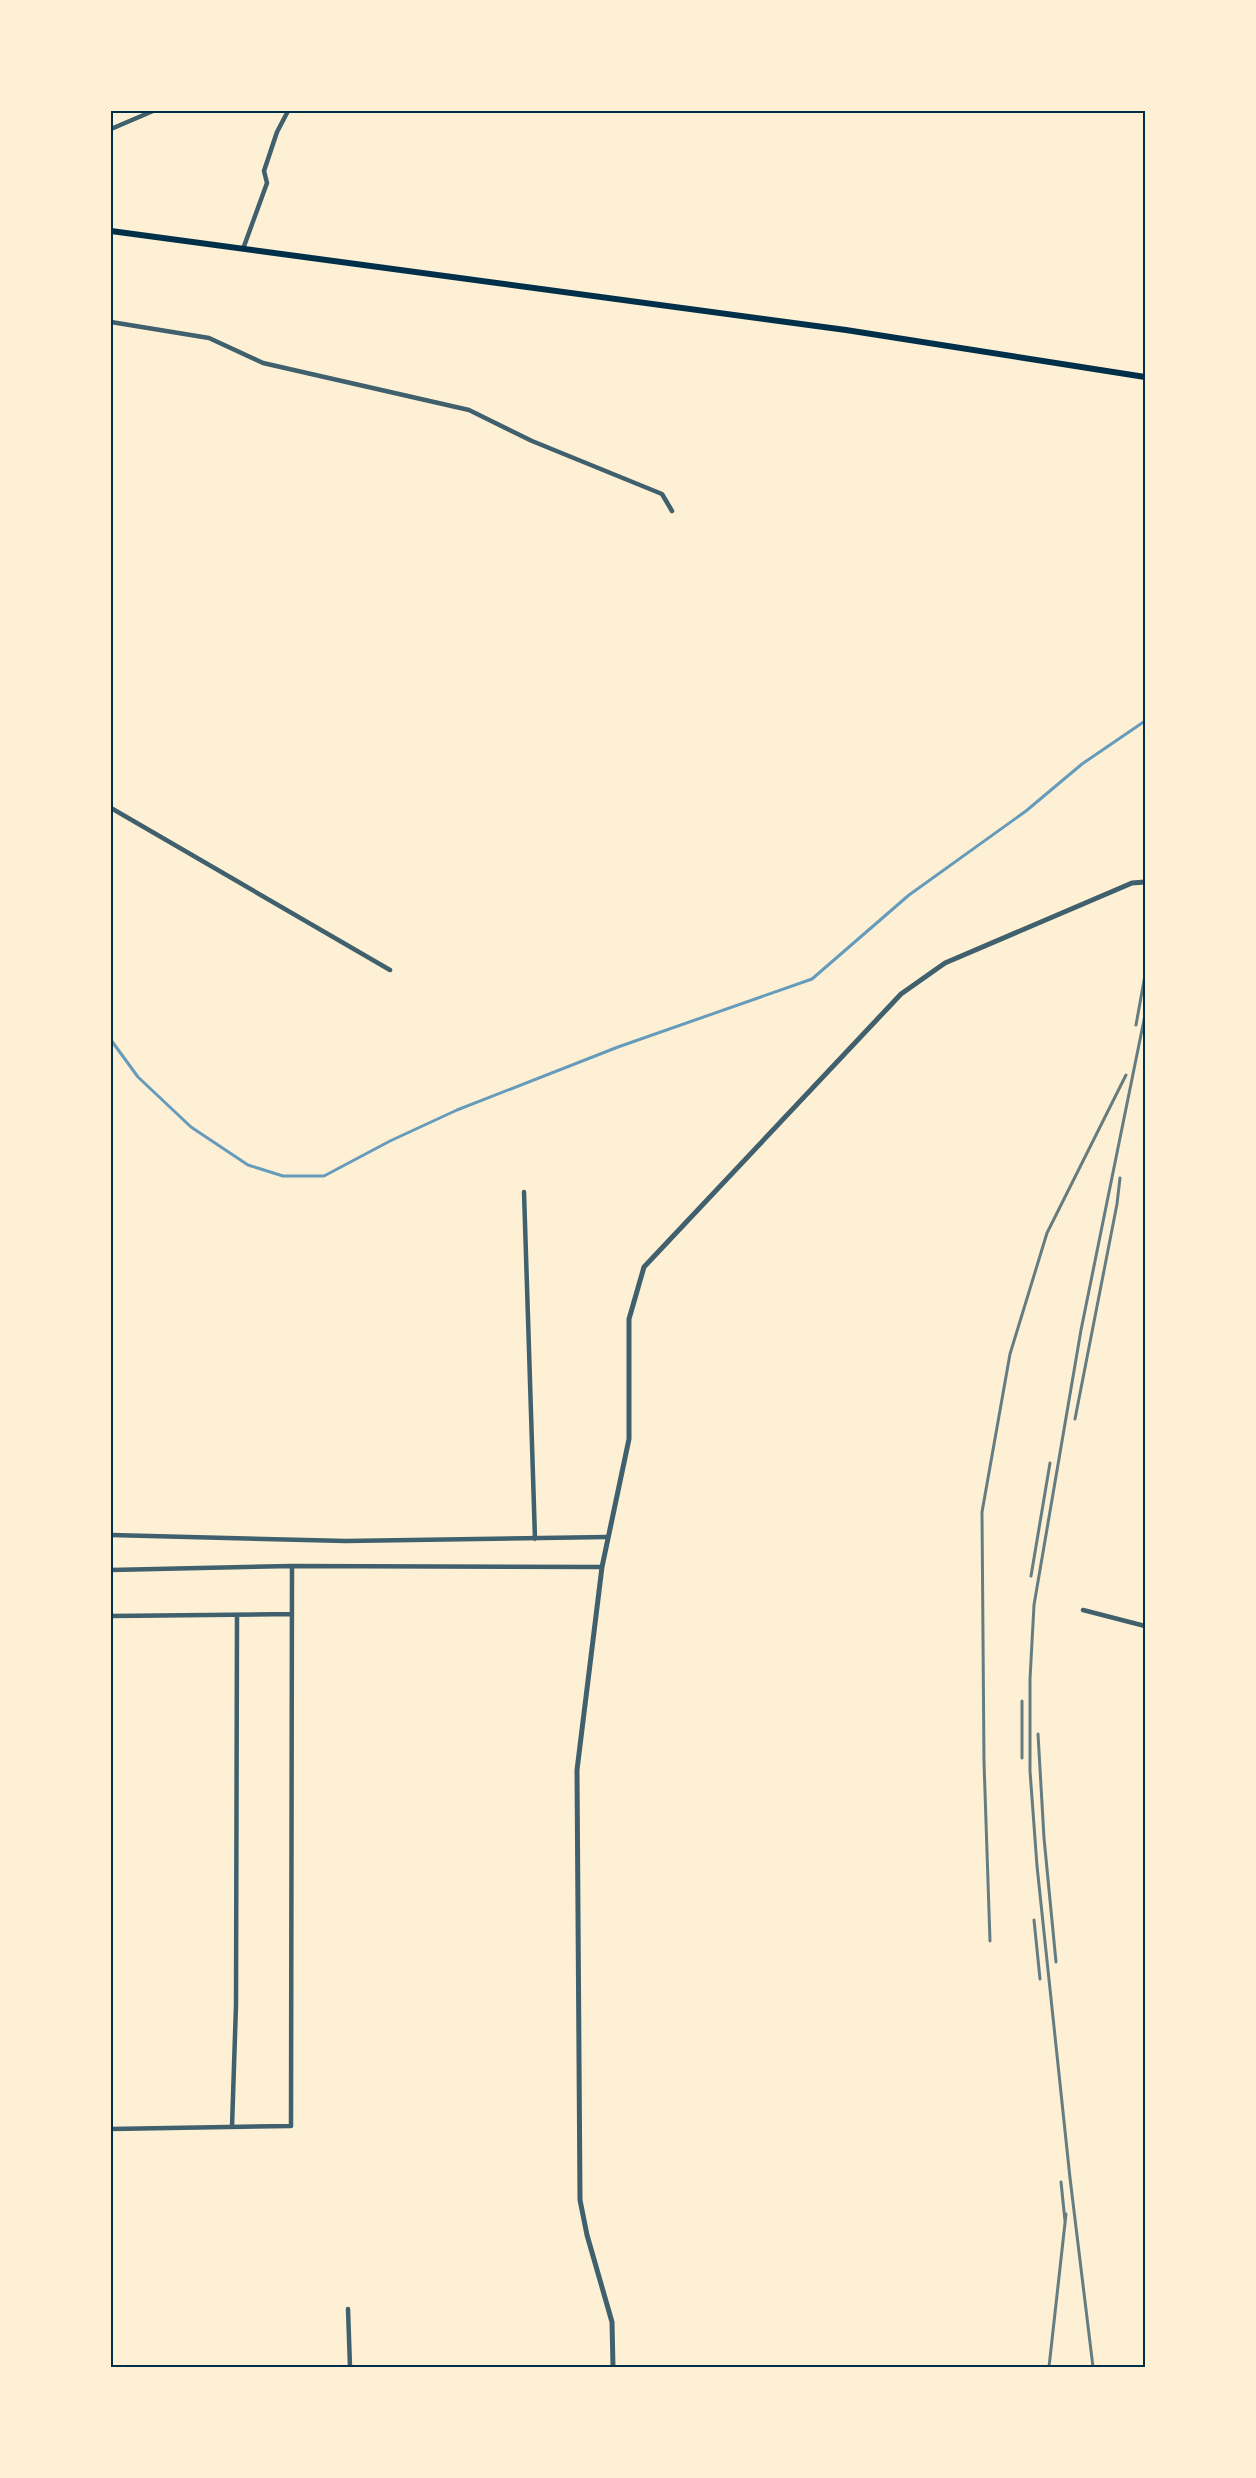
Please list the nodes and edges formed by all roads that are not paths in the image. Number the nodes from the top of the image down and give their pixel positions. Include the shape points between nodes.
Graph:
1 (153, 111) edge
2 (288, 111) edge
3 (111, 129) edge
4 (111, 231) edge
5 (243, 249) junction
6 (111, 322) edge
7 (1145, 377) edge
8 (672, 511) dead end
9 (111, 808) edge
10 (1145, 882) edge
11 (390, 970) dead end
12 (524, 1192) dead end
13 (111, 1535) edge
14 (607, 1537) junction
15 (536, 1539) junction
16 (292, 1566) junction
17 (602, 1567) junction
18 (111, 1570) edge
19 (1083, 1610) dead end
20 (292, 1614) junction
21 (237, 1615) junction
22 (111, 1616) edge
23 (1145, 1626) edge
24 (232, 2127) junction
25 (111, 2129) edge
26 (348, 2309) dead end
27 (350, 2367) edge
28 (613, 2367) edge

1 - 3 street
2 - 5 street via 264,171 267,183
4 - 5 main road
5 - 7 main road via 846,330
6 - 8 street via 209,338 263,363 470,410 532,441 662,494
9 - 11 street
10 - 14 street via 1132,883 945,963 901,994 644,1267 629,1319 629,1439
12 - 15 street
13 - 15 street
14 - 15 street
14 - 17 street
16 - 17 street
16 - 18 street
16 - 20 street
17 - 28 street via 577,1770 580,2200 612,2322
19 - 23 street
20 - 21 street
20 - 24 street via 291,2126
21 - 22 street
21 - 24 street
24 - 25 street
26 - 27 street

